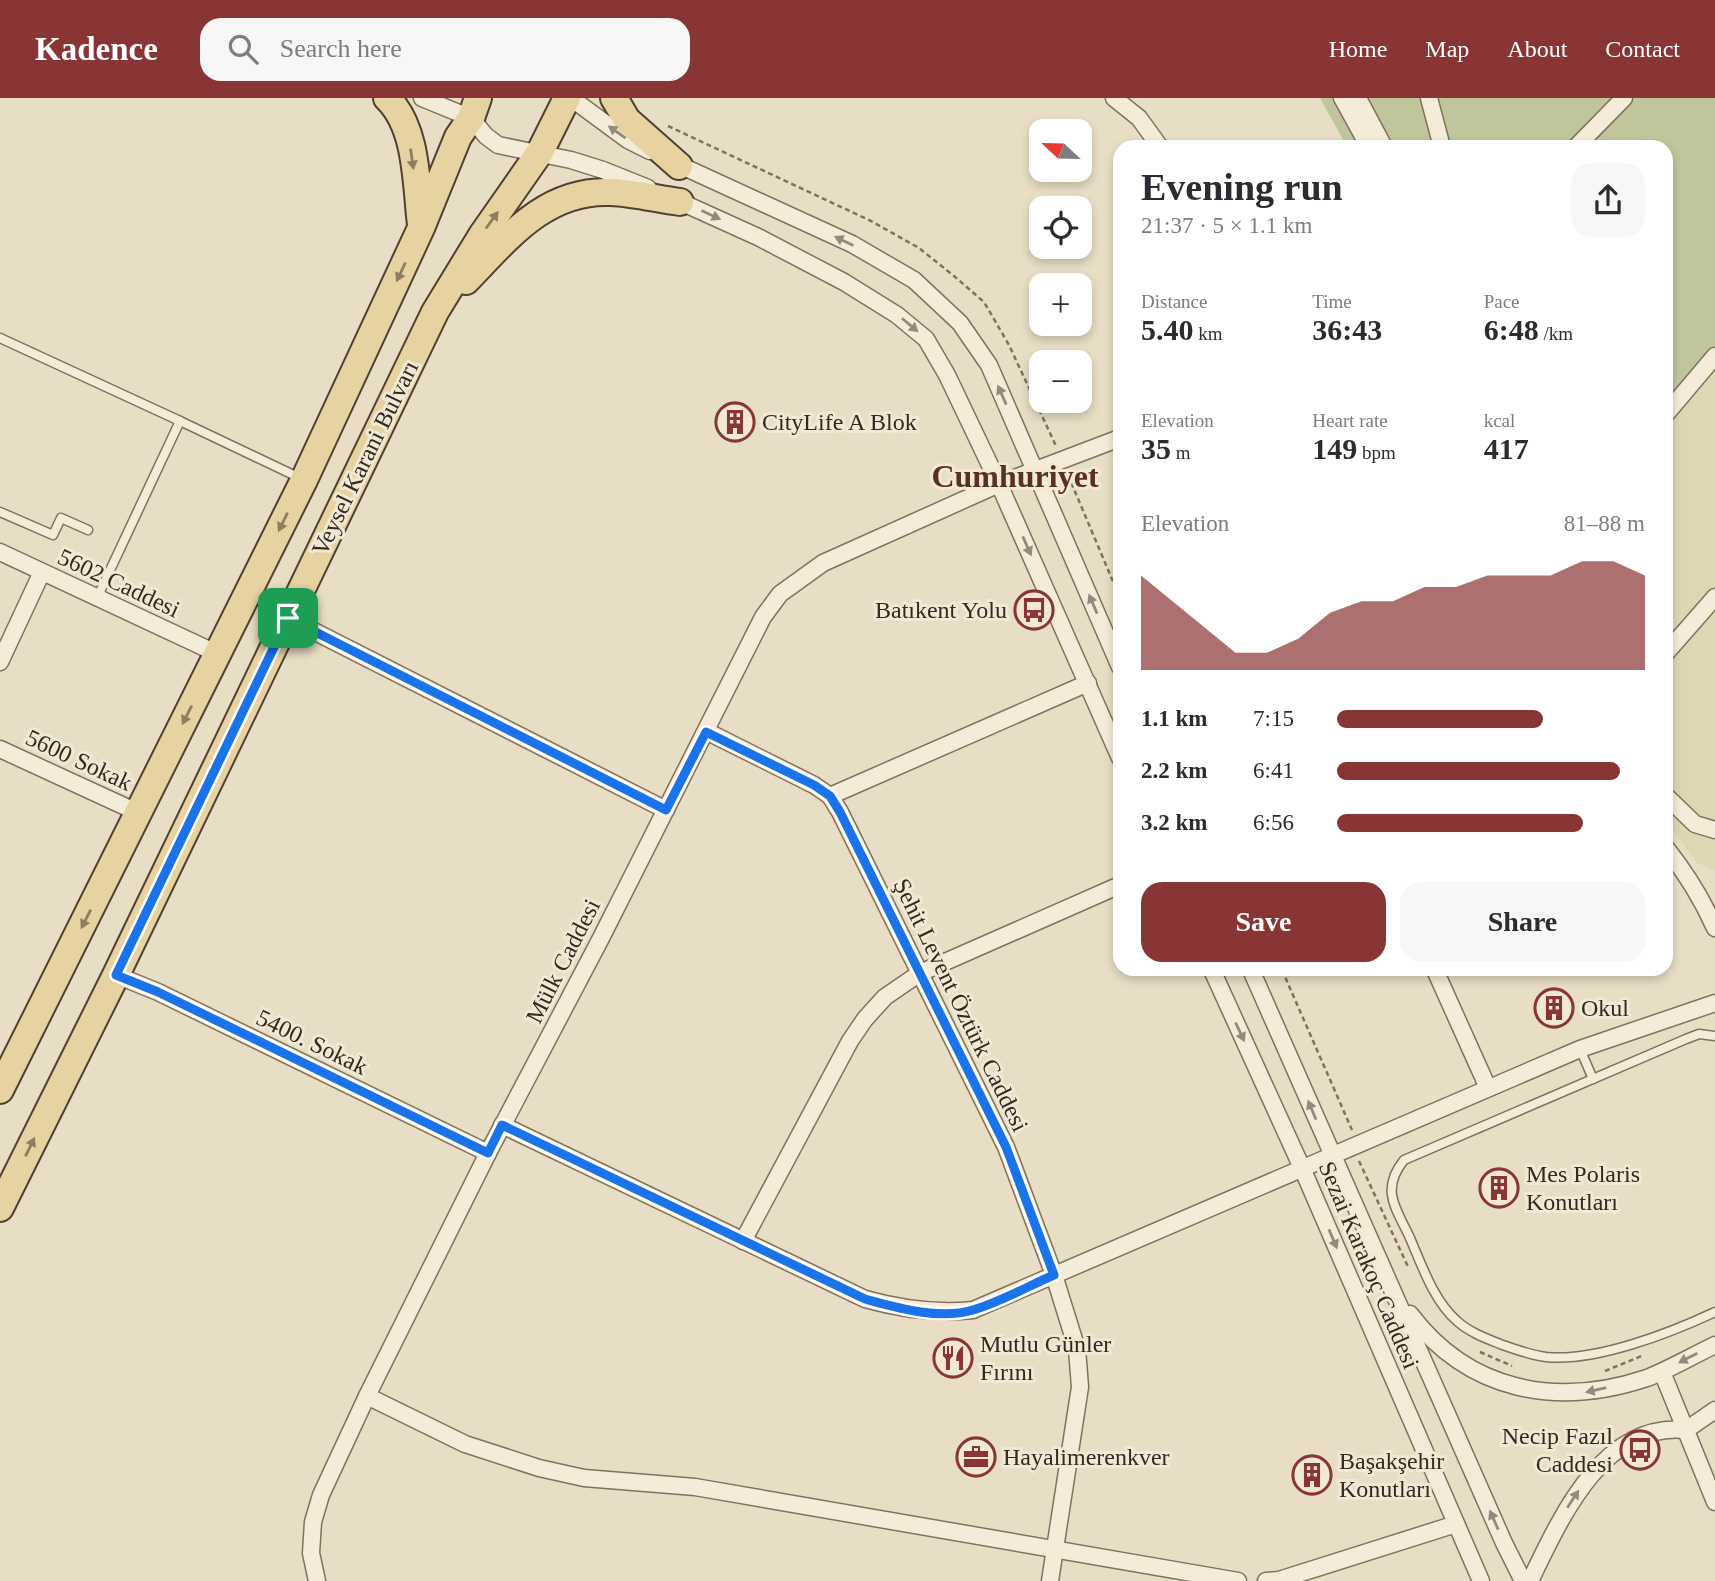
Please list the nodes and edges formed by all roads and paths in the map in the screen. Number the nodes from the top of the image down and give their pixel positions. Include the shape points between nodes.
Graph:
1 (387, 98) edge
2 (422, 98) edge
3 (569, 98) edge
4 (614, 98) edge
5 (1114, 98) edge
6 (1331, 98) edge
7 (1342, 98) edge
8 (1358, 98) edge
9 (1429, 98) edge
10 (1624, 98) edge
11 (474, 108) edge
12 (1155, 140) edge
13 (1352, 140) edge
14 (1364, 140) edge
15 (1380, 140) edge
16 (1440, 140) edge
17 (1583, 140) edge
18 (540, 152) junction
19 (680, 166) junction
20 (680, 202) junction
21 (421, 228) junction
22 (435, 312) junction
23 (0, 338) edge
24 (1715, 356) edge
25 (1673, 406) edge
26 (180, 421) junction
27 (1113, 441) edge
28 (1035, 470) junction
29 (304, 480) junction
30 (999, 484) junction
31 (1075, 492) dead end
32 (0, 512) edge
33 (88, 530) dead end
34 (0, 552) edge
35 (42, 572) junction
36 (1113, 582) edge
37 (1715, 597) edge
38 (97, 598) junction
39 (288, 618) junction
40 (1673, 645) edge
41 (1113, 651) edge
42 (218, 654) junction
43 (0, 662) edge
44 (1088, 683) junction
45 (706, 732) junction
46 (1113, 742) edge
47 (0, 749) edge
48 (830, 796) junction
49 (1673, 803) edge
50 (666, 810) junction
51 (139, 813) junction
52 (1712, 825) edge
53 (1673, 857) edge
54 (1113, 888) edge
55 (1710, 904) edge
56 (1715, 928) edge
57 (920, 973) junction
58 (116, 975) junction
59 (1215, 976) edge
60 (1254, 976) edge
61 (1285, 976) edge
62 (1439, 976) edge
63 (1715, 1003) edge
64 (1715, 1036) edge
65 (1580, 1049) junction
66 (1593, 1079) junction
67 (1488, 1088) junction
68 (0, 1090) edge
69 (1350, 1122) dead end
70 (502, 1125) junction
71 (488, 1153) junction
72 (1332, 1156) junction
73 (1360, 1166) dead end
74 (1302, 1168) junction
75 (0, 1208) edge
76 (743, 1241) junction
77 (1411, 1274) dead end
78 (1054, 1275) junction
79 (1393, 1292) junction
80 (1715, 1312) edge
81 (1715, 1346) edge
82 (1472, 1349) dead end
83 (1643, 1355) dead end
84 (1516, 1368) dead end
85 (1604, 1371) dead end
86 (1662, 1372) junction
87 (367, 1396) junction
88 (1715, 1410) edge
89 (1686, 1430) junction
90 (1715, 1502) edge
91 (1456, 1524) junction
92 (1056, 1548) junction
93 (317, 1581) edge
94 (1050, 1581) edge
95 (1238, 1581) edge
96 (1266, 1581) edge
97 (1481, 1581) edge
98 (1523, 1581) edge
99 (1530, 1581) edge

1 -> 21 main road via 410,139
2 - 11 street
3 - 18 main road, Veysel Karani Bulvarı
19 -> 3 street via 628,140
4 - 19 main road via 627,120
5 - 12 street via 1139,118
6 - 13 street
7 - 14 street
8 - 15 street
9 - 16 street
10 - 17 street
11 - 18 street via 486,136 498,145
11 - 21 main road, Veysel Karani Bulvarı
18 - 20 street via 603,170
22 -> 18 main road, Veysel Karani Bulvarı
28 -> 19 street via 989,365 960,323 914,280 852,244
20 - 22 main road via 612,192 564,198 516,228
20 -> 30 street via 844,282 926,339
21 -> 29 main road, Veysel Karani Bulvarı
22 - 39 main road, Veysel Karani Bulvarı
23 - 26 lane
24 - 25 street
26 - 29 lane
26 - 38 lane
27 - 28 street, Mülk Caddesi
28 - 30 street, Mülk Caddesi
41 -> 28 street
29 -> 42 main road, Veysel Karani Bulvarı
30 -> 44 street
30 - 45 street, Mülk Caddesi via 823,563 780,594
31 - 36 path
32 - 33 lane via 53,536 61,518
34 - 35 street, 5602 Caddesi
35 - 38 street, 5602 Caddesi
35 - 43 street
37 - 40 street
38 - 42 street, 5602 Caddesi
39 - 50 street
39 - 58 main road, Veysel Karani Bulvarı
42 -> 51 main road, Veysel Karani Bulvarı
44 - 46 street
44 - 48 street
45 - 48 street, Şehit Levent Öztürk Caddesi
45 - 50 street, Mülk Caddesi
47 - 51 street, 5600 Sokak
48 - 57 street, Şehit Levent Öztürk Caddesi
49 - 52 street via 1695,824
50 - 70 street, Mülk Caddesi
51 -> 68 main road, Veysel Karani Bulvarı
53 - 55 street
54 - 57 street
55 - 56 street
57 - 76 street via 885,997 850,1041
57 - 78 street, Şehit Levent Öztürk Caddesi via 1006,1147
58 - 71 street, 5400. Sokak
75 -> 58 main road, Veysel Karani Bulvarı
59 -> 74 street, Sezai Karakoç Caddesi
72 -> 60 street
61 - 69 path
62 - 67 street
63 - 65 street
64 - 66 lane via 1699,1034
65 - 66 lane
65 - 67 street
66 - 80 lane via 1404,1160 1395,1171 1390,1195 1428,1278 1445,1308 1478,1336 1545,1357 1584,1356 1671,1333
67 - 72 street
70 - 71 street, Mülk Caddesi
70 - 76 street
71 - 87 street, Mülk Caddesi
72 - 74 street
72 - 79 street
73 - 77 path
74 - 78 street
74 -> 91 street, Sezai Karakoç Caddesi
76 - 78 street via 865,1299 923,1311 973,1310
78 - 92 street, Şehit Levent Öztürk Caddesi via 1076,1349 1080,1387
86 -> 79 street via 1582,1393 1533,1391 1486,1378 1425,1335
98 -> 79 street
81 -> 86 street
82 - 84 path
83 - 85 path
86 - 89 street
87 - 92 street via 465,1444 573,1476 695,1487
87 - 93 street, Mülk Caddesi via 313,1522 311,1553
88 - 89 street
89 - 90 street
99 -> 89 street via 1580,1489 1611,1456 1647,1432
91 - 96 street
91 - 97 street, Sezai Karakoç Caddesi
92 - 94 street, Şehit Levent Öztürk Caddesi
92 - 95 street

